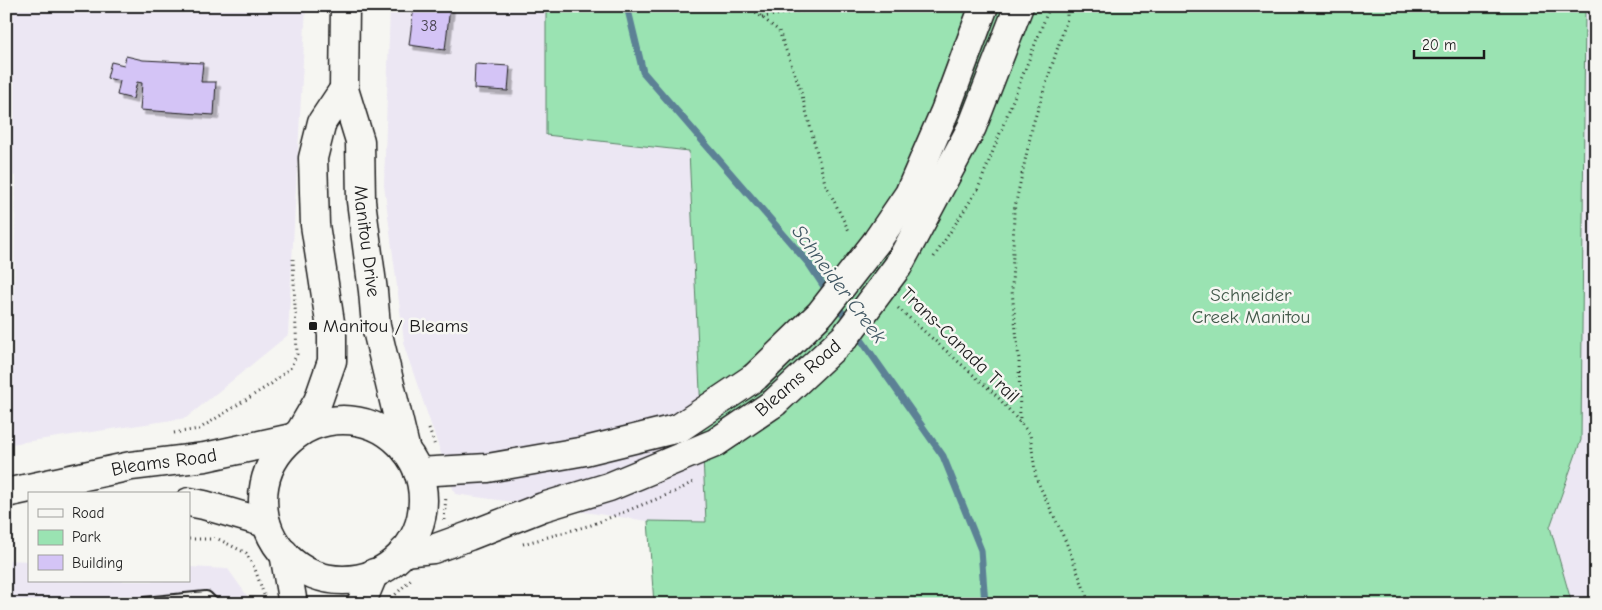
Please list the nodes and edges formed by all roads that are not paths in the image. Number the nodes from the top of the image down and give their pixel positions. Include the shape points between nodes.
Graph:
1 (984, 6) edge
2 (1018, 6) edge
3 (345, 8) edge
4 (344, 89) junction
5 (296, 435) junction
6 (412, 462) junction
7 (6, 493) edge
8 (190, 502) edge
9 (6, 505) edge
10 (28, 506) edge
11 (266, 523) junction
12 (403, 552) junction
13 (284, 554) junction
14 (374, 573) junction
15 (144, 604) edge
16 (212, 604) edge
17 (293, 604) edge
18 (361, 604) edge

1 - 6 main road, Bleams Road, bridge via 945,111 909,194 865,240 820,314 755,377 679,428 585,451 488,468
2 - 12 main road, Bleams Road, bridge via 972,127 898,266 845,337 774,403 716,443 609,487 543,507 433,549
3 - 4 main road, Manitou Drive
4 - 5 main road via 322,122 313,158 315,225 332,335 332,362 318,401
4 - 6 main road, Manitou Drive via 360,142 361,201 376,326
5 - 6 main road via 327,421 357,421 371,425 396,440
5 - 7 main road, Bleams Road via 205,458 131,466
5 - 11 main road via 281,448 266,476 263,492
6 - 12 main road via 421,486 421,514 411,541
8 - 11 main road
9 - 10 main road
11 - 13 main road
12 - 14 main road
13 - 14 main road via 306,571 333,579
13 - 17 main road
14 - 18 main road
15 - 16 lane via 206,598

